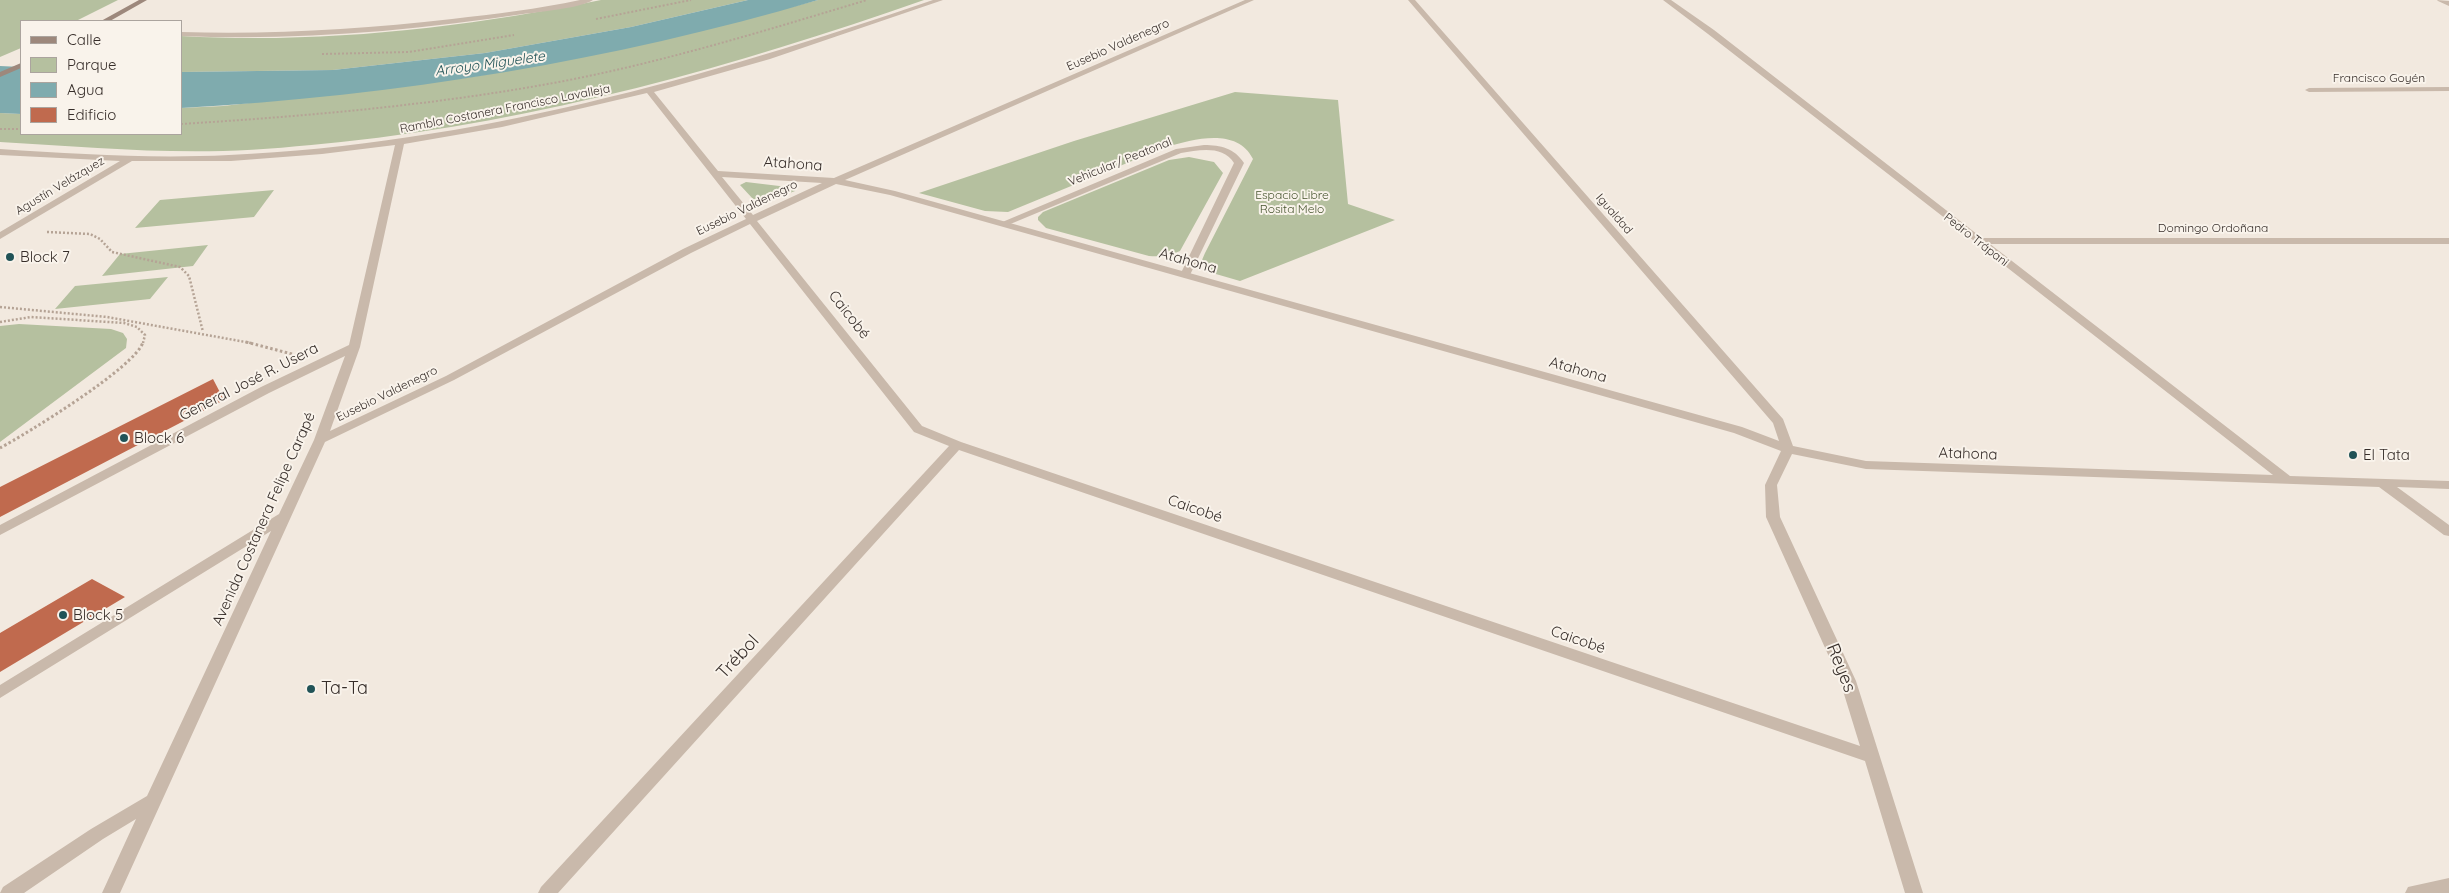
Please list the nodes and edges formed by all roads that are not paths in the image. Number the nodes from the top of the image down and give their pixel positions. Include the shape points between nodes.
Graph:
1 (144, 0) edge
2 (590, 0) edge
3 (940, 0) edge
4 (1251, 0) edge
5 (1411, 0) edge
6 (1666, 0) edge
7 (2440, 0) edge
8 (2449, 4) edge
9 (107, 20) edge
10 (182, 34) edge
11 (20, 65) edge
12 (0, 75) edge
13 (2449, 89) edge
14 (2309, 90) dead end
15 (650, 92) junction
16 (400, 143) junction
17 (0, 152) edge
18 (132, 157) junction
19 (716, 174) junction
20 (836, 181) junction
21 (752, 220) junction
22 (1005, 223) junction
23 (4, 233) edge
24 (1977, 241) junction
25 (2449, 241) edge
26 (1185, 275) junction
27 (354, 347) junction
28 (320, 440) junction
29 (957, 446) junction
30 (1788, 449) junction
31 (2286, 480) junction
32 (2383, 483) junction
33 (2449, 485) edge
34 (284, 517) junction
35 (0, 531) edge
36 (2449, 532) edge
37 (0, 692) edge
38 (1870, 756) junction
39 (152, 801) junction
40 (2449, 886) edge
41 (9, 893) edge
42 (110, 893) edge
43 (547, 893) edge
44 (1914, 893) edge
45 (2414, 893) edge

1 - 9 main road
2 - 10 street via 512,14 365,30 296,35
3 - 15 street, Rambla Costanera Francisco Lavalleja via 832,38
4 - 20 street, Eusebio Valdenegro
5 - 30 street, Igualdad via 1780,422
6 - 24 street, Pedro Trápani
7 - 8 street
11 - 12 main road
13 - 14 street, Francisco Goyén
15 - 16 street, Rambla Costanera Francisco Lavalleja
15 - 19 street, Caicobé
16 - 18 street, Rambla Costanera Francisco Lavalleja via 238,158
16 - 27 street, Avenida Costanera Felipe Carapé
17 - 18 street, Rambla Costanera Francisco Lavalleja
18 - 23 street, Agustín Velázquez
19 - 20 street, Atahona
19 - 21 street, Caicobé
20 - 21 street, Eusebio Valdenegro
20 - 22 street, Atahona
21 - 28 street, Eusebio Valdenegro via 686,251 450,378
21 - 29 street, Caicobé via 918,429
22 - 26 street, Atahona
22 - 26 street, Vehicular/ Peatonal via 1179,151 1206,148 1228,151 1238,163
24 - 25 street, Domingo Ordoñana
24 - 31 street, Pedro Trápani
26 - 30 street, Atahona via 1738,430
27 - 28 street, Avenida Costanera Felipe Carapé
27 - 35 street, General José R. Usera
28 - 34 street, Avenida Costanera Felipe Carapé
29 - 38 street, Caicobé
29 - 43 street, Trébol
30 - 31 street, Atahona via 1866,465
30 - 38 street, Reyes via 1772,485 1774,517 1848,681
31 - 32 street, Atahona
32 - 33 street, Atahona
32 - 36 street
34 - 37 street
34 - 39 street, Avenida Costanera Felipe Carapé
38 - 44 street, Reyes
39 - 41 street
39 - 42 street, Avenida Costanera Felipe Carapé
40 - 45 street

